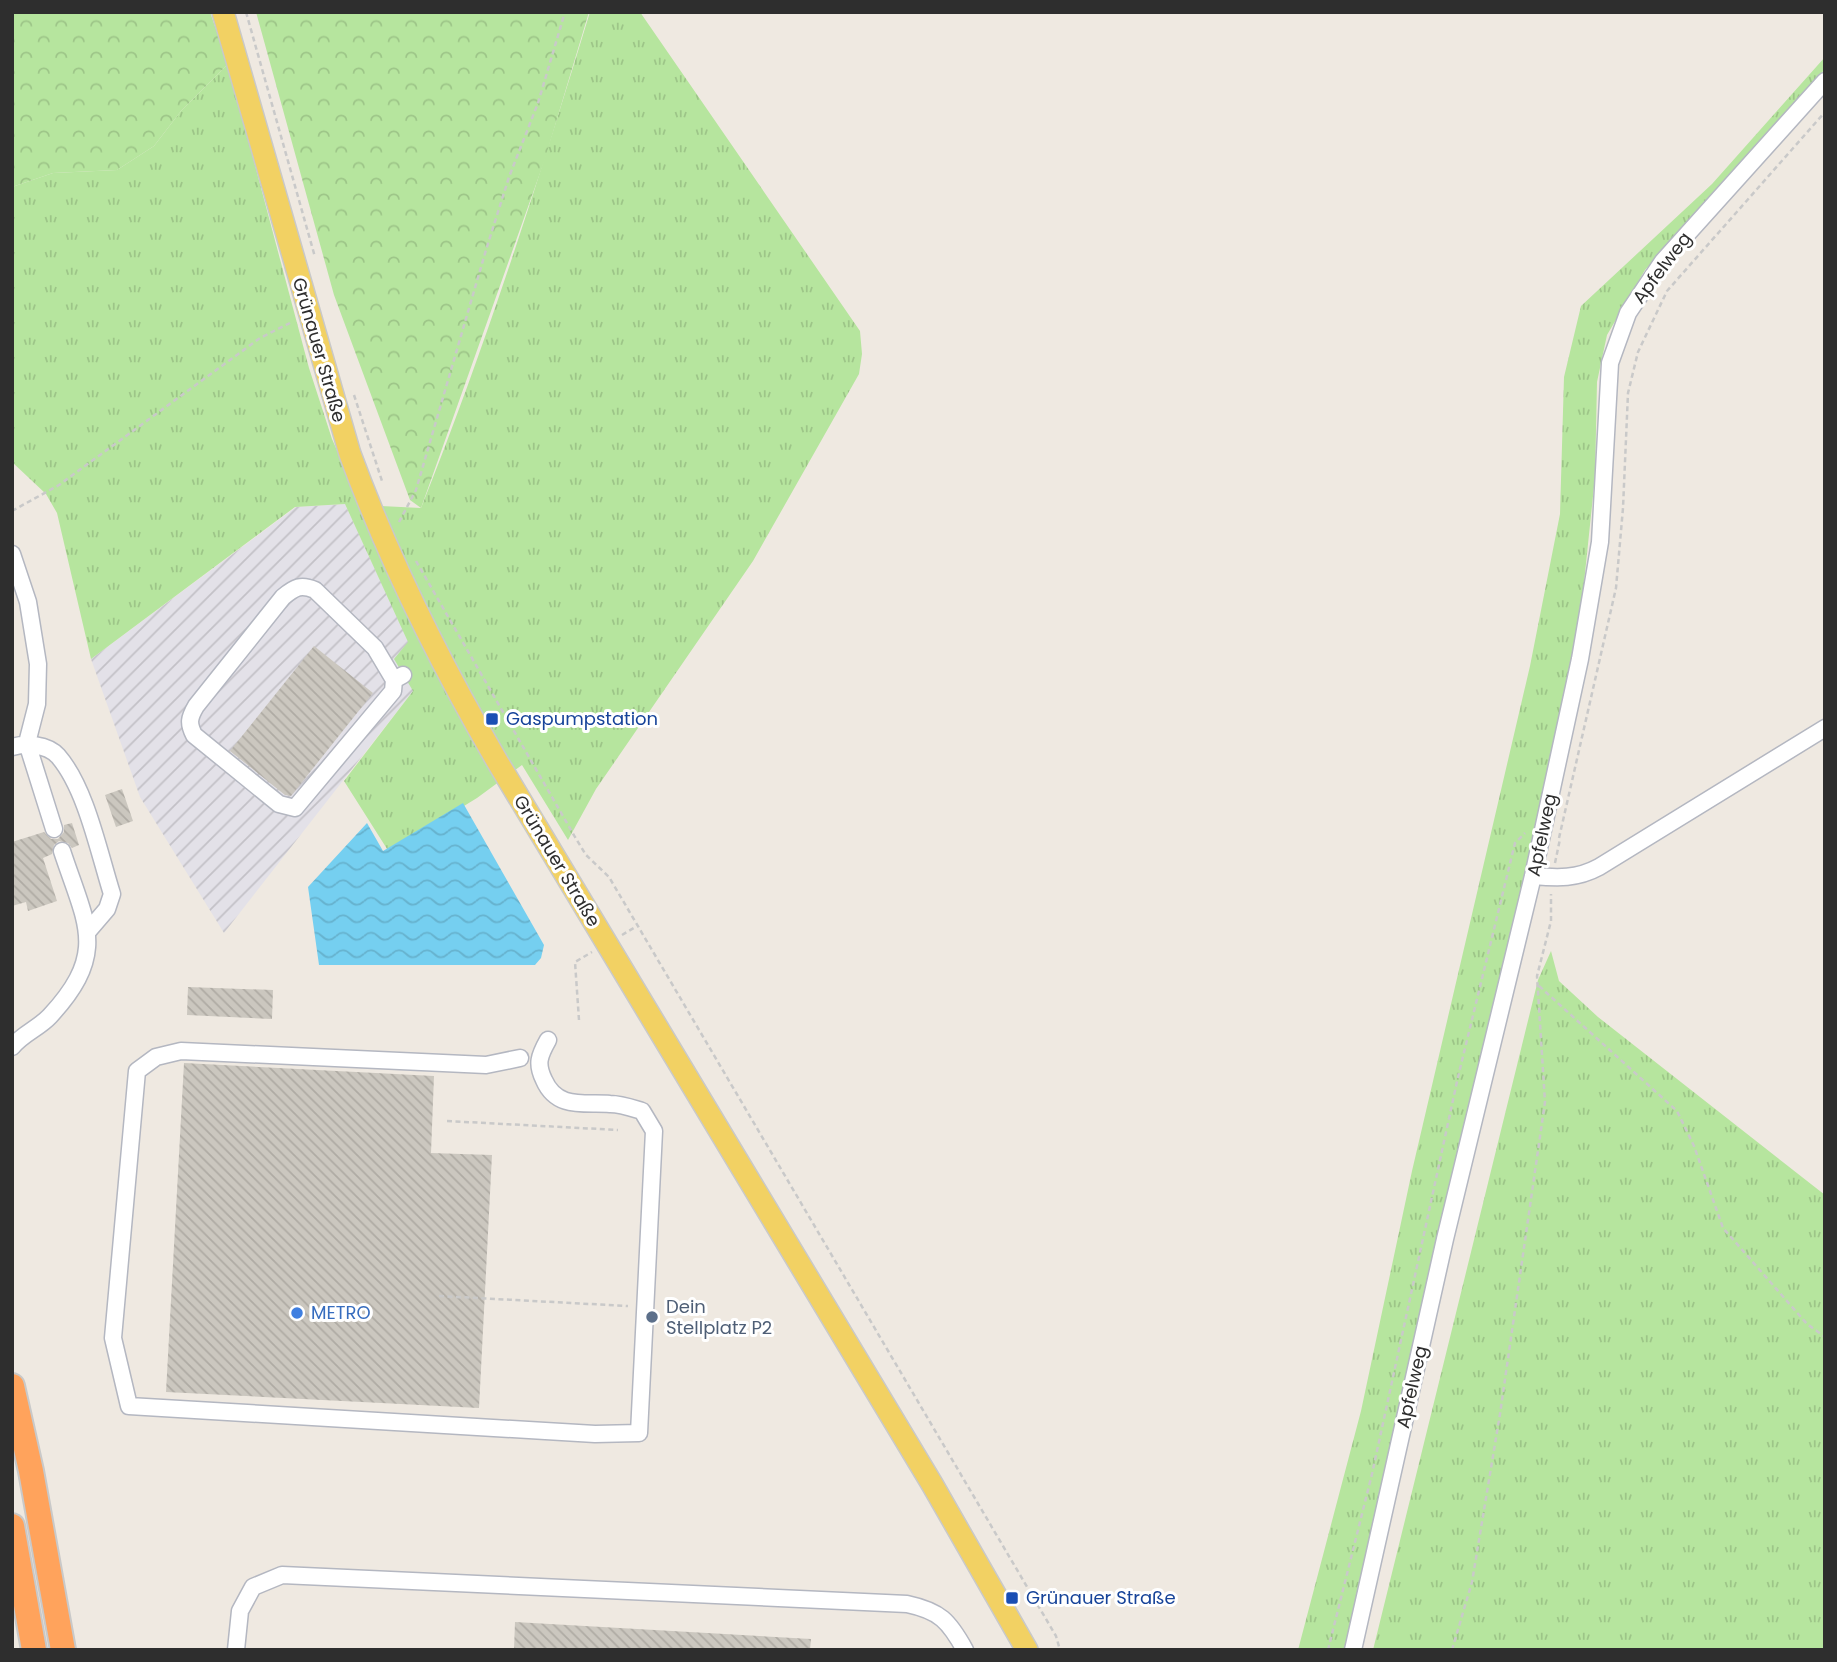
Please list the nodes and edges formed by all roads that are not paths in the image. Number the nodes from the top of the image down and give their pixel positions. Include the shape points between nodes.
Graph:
1 (223, 12) edge
2 (1825, 80) edge
3 (12, 554) edge
4 (398, 677) joint
5 (1825, 728) edge
6 (19, 745) edge
7 (54, 828) dead end
8 (62, 851) dead end
9 (1533, 876) junction
10 (89, 930) junction
11 (14, 1039) edge
12 (548, 1040) dead end
13 (520, 1058) dead end
14 (12, 1386) edge
15 (12, 1526) edge
16 (34, 1650) edge
17 (63, 1650) edge
18 (236, 1650) edge
19 (965, 1650) edge
20 (1027, 1650) edge
21 (1353, 1650) edge

1 - 20 main road, Grünauer Straße via 350,454 390,526 470,715
2 - 9 street, Apfelweg via 1663,261 1618,337 1606,393 1600,542 1593,594
3 - 6 street via 28,602 38,664 37,704
4 - 4 street via 315,590 295,587 195,706 190,726 194,735 279,804 295,808 393,691
5 - 9 street via 1583,876
6 - 7 street
6 - 10 street via 57,754 81,801 112,894 107,909
8 - 10 street
9 - 21 street, Apfelweg
10 - 11 street via 87,962 72,992 46,1021
12 - 13 street via 538,1058 539,1069 558,1098 579,1105 610,1104 642,1111 654,1131 639,1433 129,1406 113,1338 138,1071 156,1057 181,1051 486,1065
14 - 17 highway
15 - 16 highway
18 - 19 street via 240,1611 253,1587 282,1575 907,1604 931,1609 947,1622

